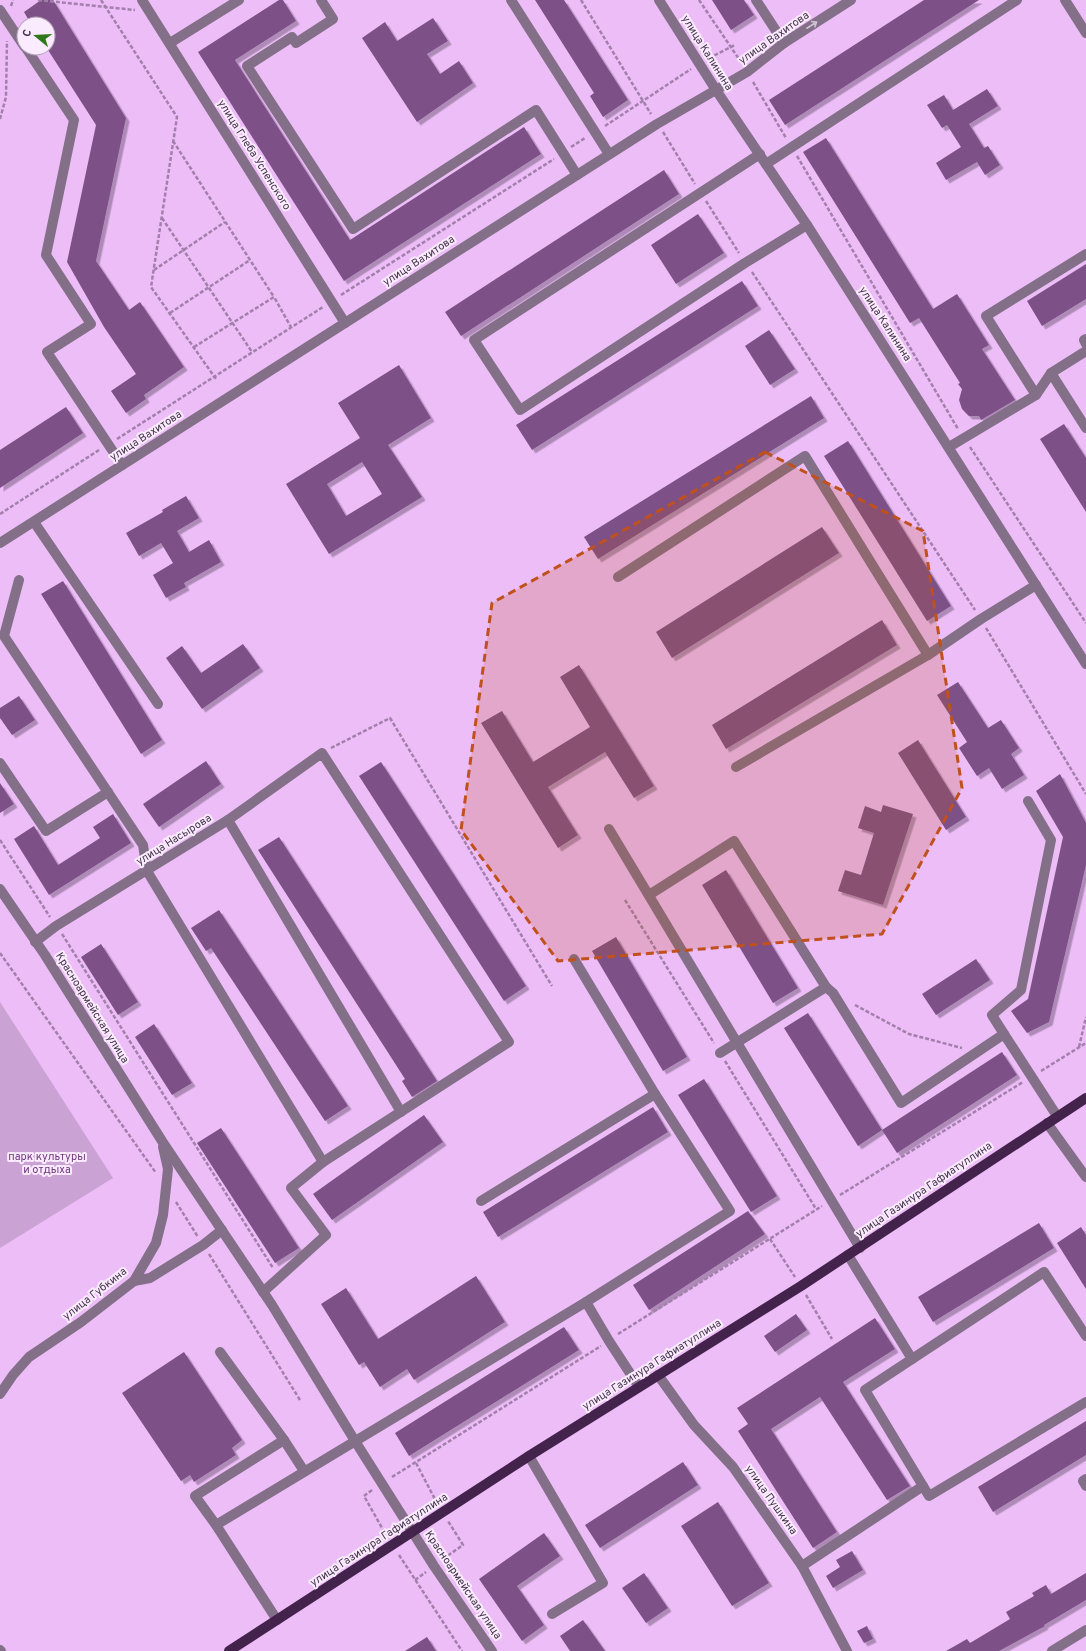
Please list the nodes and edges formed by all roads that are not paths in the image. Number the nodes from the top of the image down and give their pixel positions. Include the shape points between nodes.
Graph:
1 (142, 0) edge
2 (238, 0) edge
3 (321, 0) edge
4 (511, 0) edge
5 (659, 0) edge
6 (756, 0) edge
7 (851, 0) edge
8 (1017, 0) edge
9 (1064, 0) edge
10 (0, 10) edge
11 (1086, 33) edge
12 (16, 34) edge
13 (170, 43) junction
14 (784, 43) junction
15 (31, 56) edge
16 (716, 90) junction
17 (609, 154) junction
18 (760, 154) junction
19 (766, 164) junction
20 (577, 175) junction
21 (807, 225) junction
22 (1086, 254) edge
23 (345, 323) junction
24 (1086, 339) edge
25 (1086, 344) edge
26 (1086, 351) edge
27 (1051, 373) junction
28 (1036, 395) junction
29 (1086, 428) edge
30 (949, 447) junction
31 (122, 465) junction
32 (34, 522) junction
33 (0, 543) edge
34 (618, 577) dead end
35 (19, 580) dead end
36 (1036, 585) junction
37 (3, 631) edge
38 (928, 655) junction
39 (1086, 664) edge
40 (158, 704) dead end
41 (0, 763) edge
42 (736, 767) dead end
43 (108, 792) junction
44 (1028, 801) dead end
45 (228, 820) junction
46 (609, 829) dead end
47 (147, 871) junction
48 (0, 889) edge
49 (649, 895) junction
50 (35, 942) junction
51 (574, 959) dead end
52 (826, 987) junction
53 (1004, 1034) junction
54 (737, 1042) junction
55 (720, 1053) road end
56 (655, 1094) junction
57 (1086, 1098) edge
58 (401, 1112) junction
59 (1057, 1116) junction
60 (1047, 1123) junction
61 (162, 1142) junction
62 (323, 1162) junction
63 (1086, 1177) edge
64 (481, 1201) dead end
65 (222, 1230) junction
66 (860, 1248) junction
67 (848, 1255) junction
68 (134, 1281) junction
69 (263, 1292) junction
70 (586, 1302) junction
71 (1086, 1336) edge
72 (220, 1352) dead end
73 (912, 1359) junction
74 (658, 1375) junction
75 (639, 1387) junction
76 (0, 1394) edge
77 (1086, 1402) edge
78 (284, 1440) junction
79 (356, 1442) junction
80 (529, 1456) junction
81 (304, 1471) junction
82 (923, 1486) junction
83 (216, 1525) junction
84 (413, 1532) junction
85 (802, 1566) junction
86 (552, 1614) dead end
87 (277, 1620) junction
88 (1086, 1630) edge
89 (229, 1651) edge
90 (492, 1651) edge
91 (847, 1651) edge
92 (1052, 1651) edge

1 - 13 street, улица Глеба Успенского
2 - 13 street
3 - 20 street via 333,19 296,43 292,37 247,66 353,229 536,110
4 - 17 street
5 - 16 street, улица Калинина
6 - 14 street
14 -> 7 street, улица Вахитова
8 - 19 street
9 - 11 street
10 - 12 street
13 - 23 street, улица Глеба Успенского
14 - 16 street, улица Вахитова via 747,72
15 - 31 street via 74,120 46,255 91,324 47,352
16 - 17 street, улица Вахитова
16 - 18 street, улица Калинина
17 - 20 street, улица Вахитова
18 - 19 street, улица Калинина
18 - 21 street via 474,340 520,410
19 - 21 street, улица Калинина
20 - 23 street, улица Вахитова
21 - 30 street, улица Калинина
22 - 28 street via 986,316
23 - 31 street, улица Вахитова
24 - 25 street
26 - 27 street
27 - 28 street
27 - 29 street
28 - 30 street
30 - 36 street, улица Калинина
31 - 32 street, улица Вахитова
32 - 33 street, улица Вахитова
32 - 40 street
34 - 38 street via 805,456
35 - 37 street
36 - 38 street
36 - 39 street, улица Калинина
37 - 43 street
38 - 42 street
41 - 43 street via 46,831
43 - 47 street via 143,845
44 - 53 street via 1050,840 1021,990 992,1015
45 - 47 street, улица Насырова
45 - 58 street
45 - 58 street, улица Насырова via 322,753 509,1042
46 - 49 street
47 - 50 street, улица Насырова via 56,926
47 - 62 street
48 - 50 street, Красноармейская улица
49 - 52 street via 734,841
49 - 54 street
50 - 61 street, Красноармейская улица
51 - 56 street
52 - 53 street via 901,1103
52 - 54 street
53 - 59 street
54 - 55 street
54 - 66 street
56 - 64 street
56 - 70 street via 730,1211
57 - 59 main road, улица Газинура Гафиатуллина
58 - 62 street
59 - 60 main road, улица Газинура Гафиатуллина
60 - 63 street
60 - 66 main road, улица Газинура Гафиатуллина
61 - 65 street, Красноармейская улица
61 - 68 street, улица Губкина via 168,1169 163,1215 156,1243
62 - 69 street via 291,1188 326,1235
65 - 68 street via 150,1278
65 - 69 street, Красноармейская улица
66 - 67 main road, улица Газинура Гафиатуллина
67 - 73 street
67 - 74 main road, улица Газинура Гафиатуллина
68 - 76 street, улица Губкина via 81,1322 29,1357
69 - 79 street, Красноармейская улица
70 - 75 street
70 - 79 street
71 - 73 street via 1044,1272
72 - 78 street
73 - 82 street via 865,1390
74 - 75 main road, улица Газинура Гафиатуллина
74 - 85 street, улица Пушкина via 694,1425 733,1467
75 - 80 main road, улица Газинура Гафиатуллина
77 - 82 street via 929,1496
78 - 81 street
78 - 83 street via 195,1496
79 - 81 street
79 - 84 street, Красноармейская улица
80 - 84 main road, улица Газинура Гафиатуллина
80 - 86 street via 603,1583
81 - 83 street
82 - 85 street
83 - 87 street
84 - 87 main road, улица Газинура Гафиатуллина
84 - 90 street, Красноармейская улица
85 - 91 street, улица Пушкина
87 - 89 main road, улица Газинура Гафиатуллина
88 - 92 street

